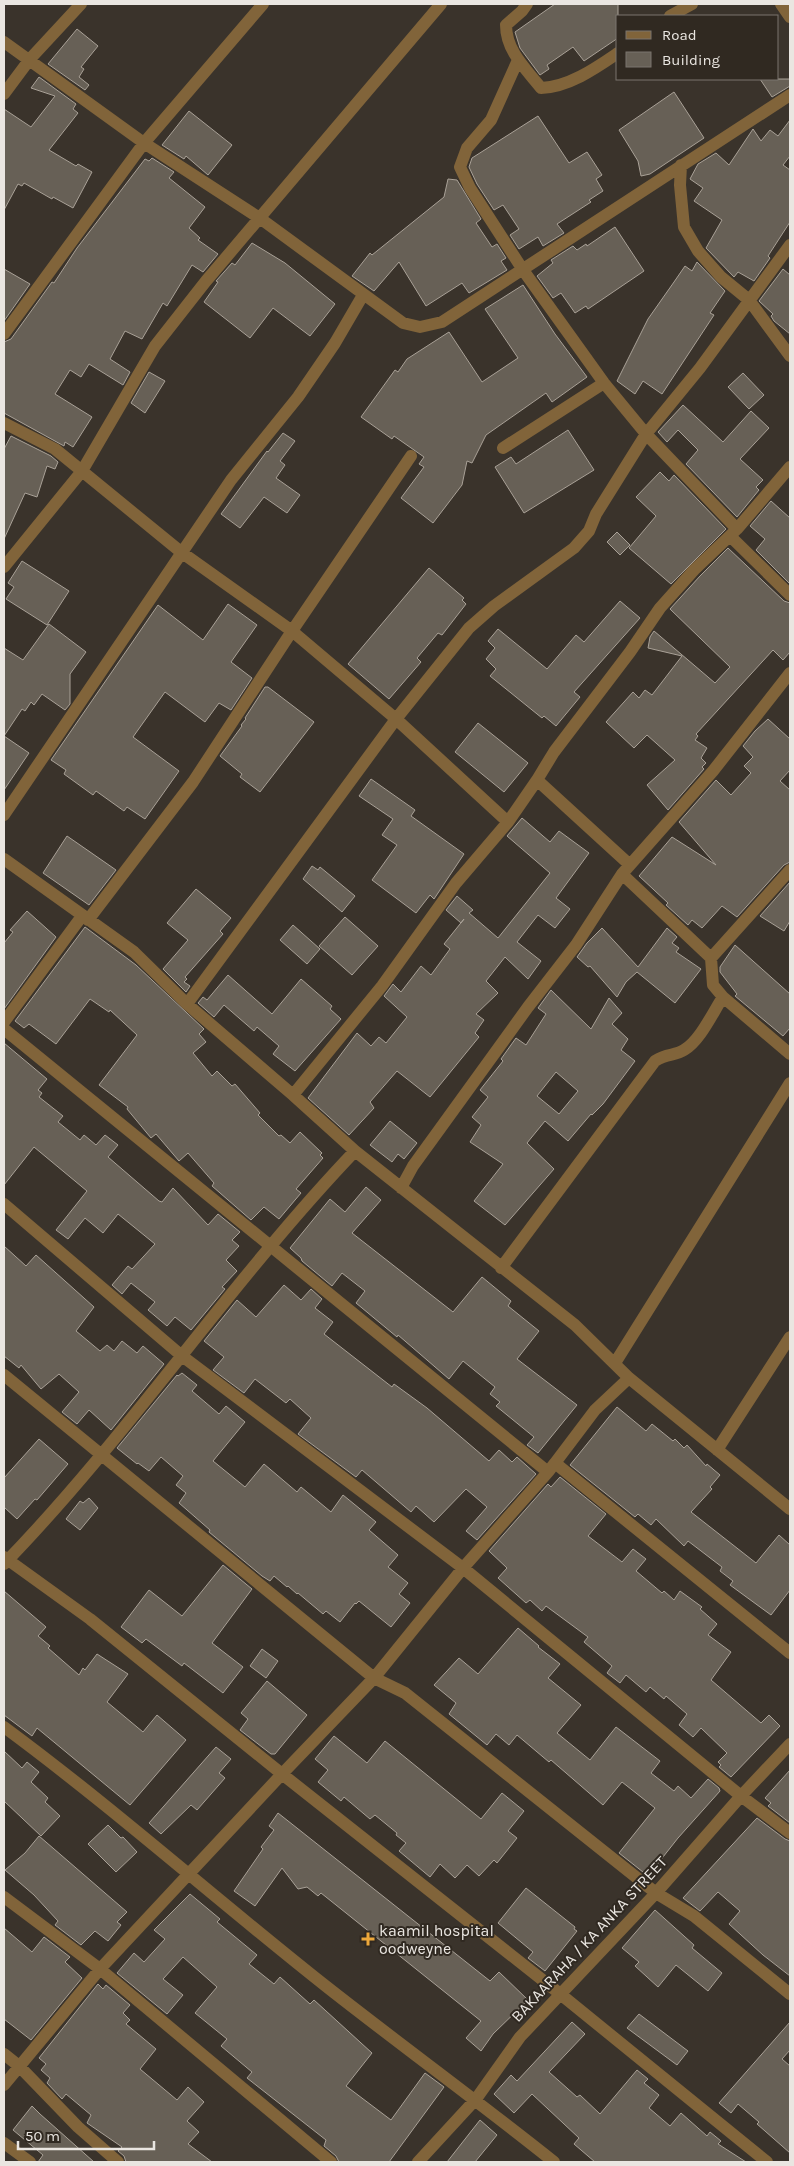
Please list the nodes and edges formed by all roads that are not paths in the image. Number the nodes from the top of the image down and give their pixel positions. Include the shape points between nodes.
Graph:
1 (81, 4) edge
2 (263, 4) edge
3 (441, 4) edge
4 (527, 4) edge
5 (692, 4) edge
6 (782, 4) edge
7 (672, 15) edge
8 (790, 17) edge
9 (4, 42) edge
10 (616, 54) edge
11 (30, 60) junction
12 (518, 60) junction
13 (4, 94) edge
14 (790, 95) edge
15 (144, 143) junction
16 (681, 165) junction
17 (261, 218) junction
18 (790, 245) edge
19 (523, 270) junction
20 (363, 295) junction
21 (749, 300) junction
22 (4, 334) edge
23 (790, 356) edge
24 (604, 383) junction
25 (4, 423) edge
26 (646, 434) junction
27 (503, 448) dead end
28 (411, 456) dead end
29 (790, 467) edge
30 (82, 470) junction
31 (733, 532) junction
32 (181, 552) junction
33 (4, 567) edge
34 (790, 595) edge
35 (292, 631) junction
36 (790, 673) edge
37 (396, 719) junction
38 (537, 780) junction
39 (4, 815) edge
40 (508, 822) junction
41 (4, 859) edge
42 (626, 869) junction
43 (790, 870) edge
44 (85, 918) junction
45 (711, 958) junction
46 (723, 997) junction
47 (187, 1004) junction
48 (4, 1022) edge
49 (4, 1029) edge
50 (790, 1054) edge
51 (790, 1083) edge
52 (293, 1095) junction
53 (355, 1151) junction
54 (401, 1188) junction
55 (4, 1204) edge
56 (271, 1247) junction
57 (501, 1268) junction
58 (790, 1337) edge
59 (182, 1356) junction
60 (615, 1363) junction
61 (4, 1375) edge
62 (629, 1378) junction
63 (718, 1450) junction
64 (103, 1454) junction
65 (552, 1468) junction
66 (790, 1509) edge
67 (5, 1560) edge
68 (463, 1568) junction
69 (790, 1653) edge
70 (374, 1678) junction
71 (4, 1727) edge
72 (790, 1744) edge
73 (282, 1774) junction
74 (741, 1796) junction
75 (790, 1833) edge
76 (190, 1874) junction
77 (656, 1893) junction
78 (4, 1896) edge
79 (100, 1969) junction
80 (559, 1993) junction
81 (790, 1994) edge
82 (4, 2054) edge
83 (18, 2066) junction
84 (4, 2085) edge
85 (476, 2099) junction
86 (4, 2143) edge
87 (30, 2162) edge
88 (118, 2162) edge
89 (331, 2162) edge
90 (418, 2162) edge
91 (554, 2162) edge
92 (767, 2162) edge

1 - 11 street
2 - 15 street
3 - 17 street
4 - 12 street via 506,26 506,38
5 - 7 street
6 - 8 street
9 - 11 street
10 - 12 street via 555,88 541,88
11 - 13 street
11 - 15 street
12 - 19 street via 491,120 467,148 460,167
14 - 16 street
15 - 17 street
15 - 22 street
16 - 19 street
16 - 21 street via 684,227 698,251 721,277
17 - 20 street
17 - 30 street via 155,346
18 - 21 street
19 - 20 street via 442,322 420,327 403,323
19 - 24 street
20 - 32 street via 298,397 230,480
21 - 23 street
21 - 26 street via 700,368
24 - 26 street
24 - 27 street
25 - 30 street via 55,449
26 - 31 street
26 - 37 street via 588,531 574,548 469,628
28 - 35 street
29 - 31 street
30 - 32 street
30 - 33 street
31 - 34 street
31 - 38 street via 660,608
32 - 35 street
32 - 39 street
35 - 37 street
35 - 44 street via 193,782
36 - 42 street via 713,771
37 - 40 street
37 - 47 street
38 - 40 street
38 - 42 street
40 - 52 street via 456,883 382,986
41 - 44 street
42 - 45 street
42 - 54 street via 576,945 412,1166
43 - 45 street
44 - 47 street via 134,952
44 - 48 street
45 - 46 street via 713,985
46 - 50 street
46 - 57 street via 692,1046 681,1052 664,1054 655,1061
47 - 52 street
49 - 56 street
51 - 60 street
52 - 53 street
53 - 54 street
53 - 56 street
54 - 57 street
55 - 59 street
56 - 59 street
56 - 65 street
57 - 60 street via 575,1326
58 - 63 street
59 - 64 street
59 - 68 street
60 - 62 street
61 - 64 street
62 - 63 street
62 - 65 street via 595,1410
63 - 66 street
64 - 67 street
64 - 70 street
65 - 68 street
65 - 69 street
67 - 73 street via 90,1620
68 - 70 street
68 - 74 street
70 - 73 street
70 - 77 street via 406,1693
71 - 76 street
72 - 74 street, BAKAARAHA / KA ANKA STREET
73 - 76 street
73 - 80 street
74 - 75 street
74 - 77 street, BAKAARAHA / KA ANKA STREET
76 - 79 street
76 - 85 street via 327,1987
77 - 80 street, BAKAARAHA / KA ANKA STREET
77 - 81 street via 694,1916
78 - 79 street
79 - 83 street
79 - 89 street
80 - 85 street, BAKAARAHA / KA ANKA STREET via 520,2037
80 - 92 street
82 - 83 street
83 - 84 street
83 - 88 street
85 - 90 street, BAKAARAHA / KA ANKA STREET
85 - 91 street
86 - 87 street

